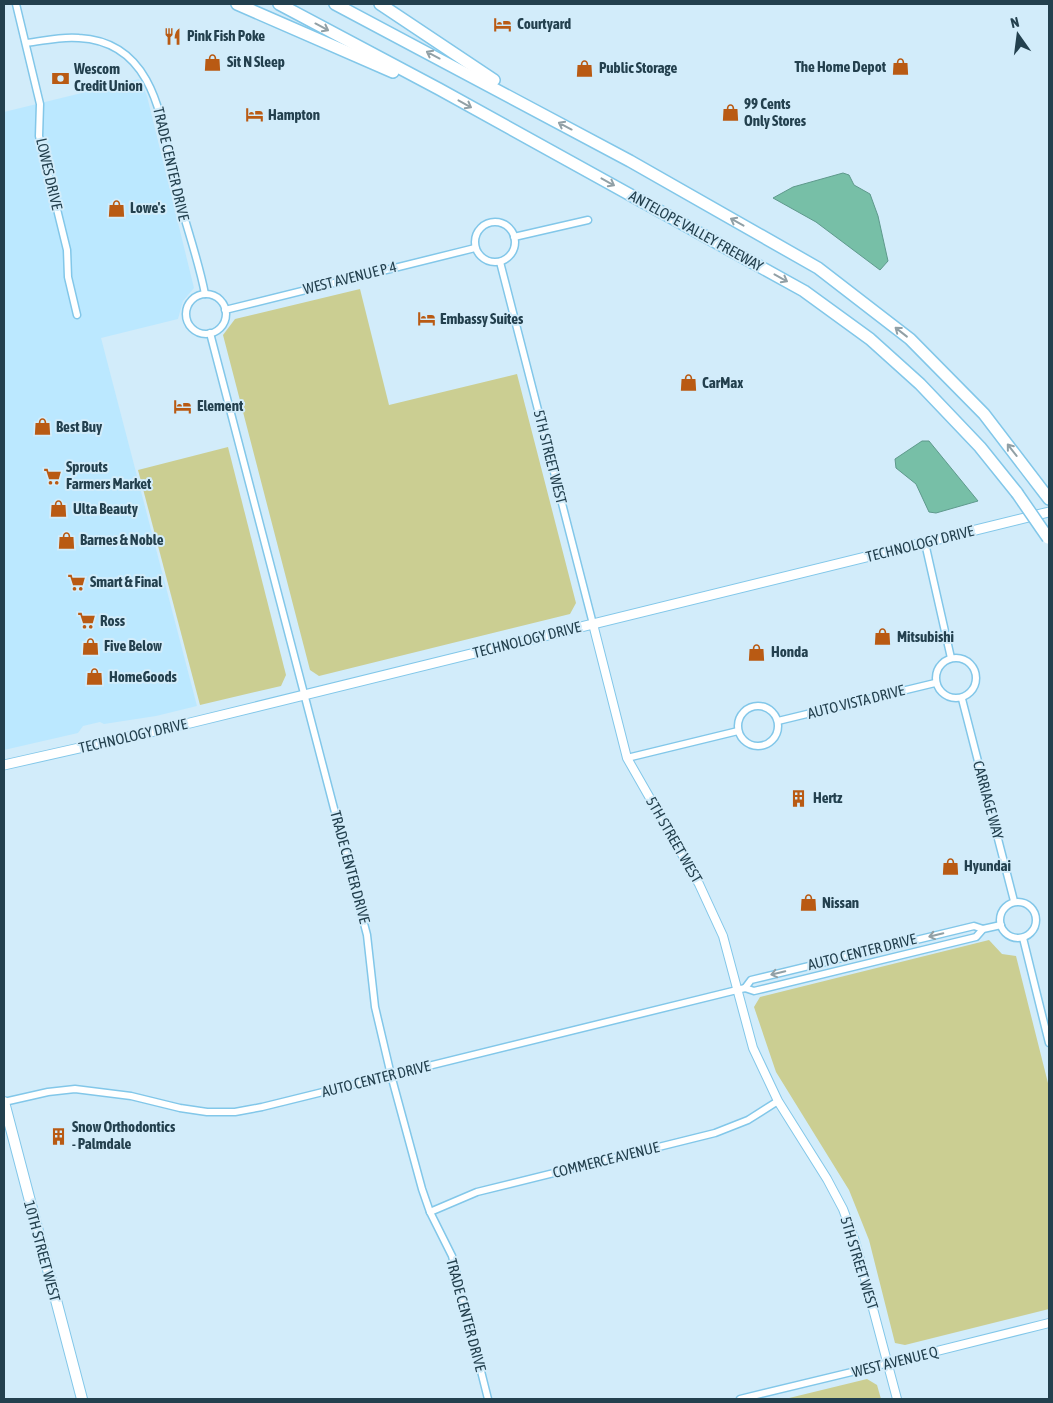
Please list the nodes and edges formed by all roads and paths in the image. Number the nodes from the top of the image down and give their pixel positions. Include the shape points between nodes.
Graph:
1 (16, 4) edge
2 (237, 4) edge
3 (279, 4) edge
4 (336, 4) edge
5 (380, 4) edge
6 (26, 43) junction
7 (439, 89) junction
8 (522, 103) junction
9 (588, 220) dead end
10 (514, 237) junction
11 (475, 248) junction
12 (500, 262) junction
13 (205, 294) junction
14 (225, 310) junction
15 (78, 315) dead end
16 (210, 333) junction
17 (1049, 499) edge
18 (1049, 512) edge
19 (1049, 539) edge
20 (925, 543) junction
21 (593, 624) junction
22 (951, 658) junction
23 (935, 683) junction
24 (304, 695) junction
25 (962, 699) junction
26 (778, 721) junction
27 (738, 731) junction
28 (627, 758) junction
29 (4, 765) edge
30 (1014, 901) junction
31 (1001, 925) junction
32 (983, 930) junction
33 (1023, 938) junction
34 (741, 989) junction
35 (1049, 1043) edge
36 (391, 1075) junction
37 (778, 1101) junction
38 (4, 1102) edge
39 (430, 1212) junction
40 (1049, 1323) edge
41 (889, 1364) junction
42 (82, 1399) edge
43 (488, 1399) edge
44 (740, 1399) edge
45 (897, 1399) edge

1 - 6 street, LOWES DRIVE
2 - 7 highway
3 -> 7 highway, ANTELOPE VALLEY FREEWAY
8 -> 4 highway, ANTELOPE VALLEY FREEWAY
5 - 8 highway via 503,86
6 - 13 street, TRADE CENTER DRIVE via 68,38 98,41 126,55 144,75 155,97
6 - 15 street, LOWES DRIVE via 40,104 39,136 67,250 68,277
7 -> 19 highway, ANTELOPE VALLEY FREEWAY, bridge via 804,291 870,339 920,384 980,447
17 -> 8 highway, ANTELOPE VALLEY FREEWAY via 984,414 910,339 818,268
9 - 10 street
10 - 11 street via 506,226 492,223 480,229
10 - 12 street via 514,250
11 - 12 street via 486,260
11 - 14 street, WEST AVENUE P 4
12 - 21 street, 5TH STREET WEST
13 - 14 street via 218,298
13 - 16 street via 188,304 186,316 197,332
14 - 16 street via 222,326
16 - 24 street, TRADE CENTER DRIVE
18 - 20 main road, TECHNOLOGY DRIVE
20 - 21 main road, TECHNOLOGY DRIVE
20 - 22 street
21 - 24 main road, TECHNOLOGY DRIVE
21 - 28 street, 5TH STREET WEST
22 - 23 street via 941,664
22 - 25 street via 962,658 976,673 974,689
23 - 25 street via 944,695
23 - 26 street, AUTO VISTA DRIVE
24 - 29 main road, TECHNOLOGY DRIVE
24 - 36 street, TRADE CENTER DRIVE via 367,935 375,1007
25 - 30 street, CARRIAGE WAY
26 - 27 street via 776,736 763,746 753,746 742,739
26 - 27 street via 769,708 753,706 740,715
27 - 28 street
28 - 34 street, 5TH STREET WEST via 700,884 723,936
30 - 31 street via 1003,909
30 - 33 street via 1028,904 1036,912 1035,929
31 - 32 street, AUTO CENTER DRIVE
31 - 33 street via 1007,935
32 - 34 street, AUTO CENTER DRIVE via 968,939 754,991
32 -> 34 street, AUTO CENTER DRIVE via 974,926 840,958 751,980
33 - 35 street
34 - 36 street, AUTO CENTER DRIVE
34 - 37 street, 5TH STREET WEST via 753,1048
36 - 38 street, AUTO CENTER DRIVE via 235,1112 207,1112 131,1096 75,1090 48,1092
36 - 39 street, TRADE CENTER DRIVE
37 - 39 street, COMMERCE AVENUE via 748,1120 715,1133 477,1192
37 - 41 street, 5TH STREET WEST via 843,1209 856,1241
38 - 42 main road, 10TH STREET WEST
39 - 43 street, TRADE CENTER DRIVE via 452,1256
40 - 41 street, WEST AVENUE Q
41 - 44 street, WEST AVENUE Q
41 - 45 street, 5TH STREET WEST

